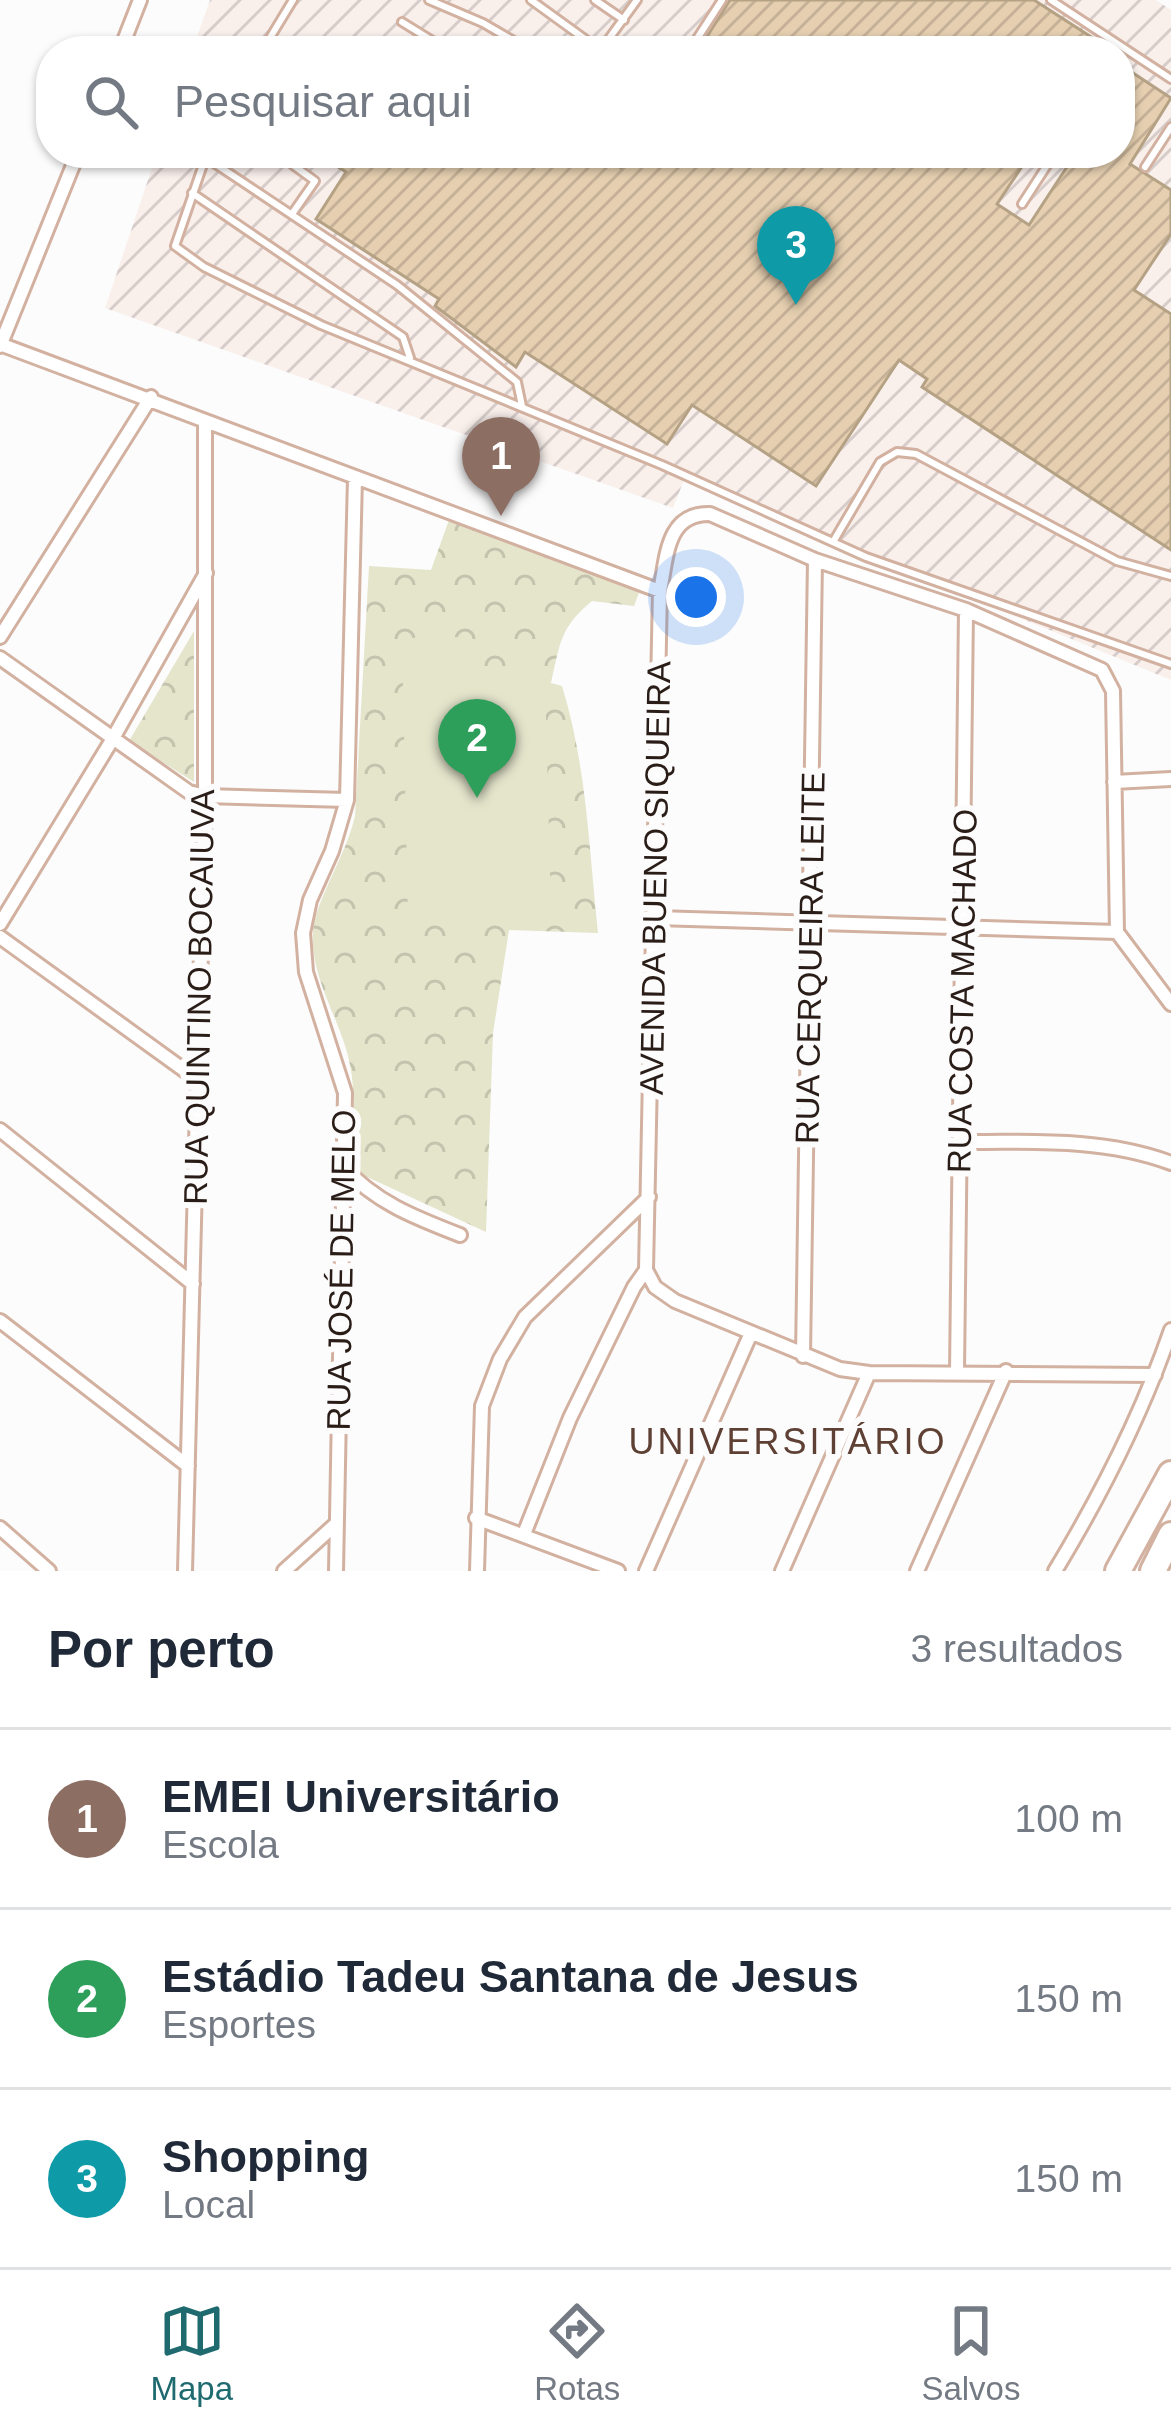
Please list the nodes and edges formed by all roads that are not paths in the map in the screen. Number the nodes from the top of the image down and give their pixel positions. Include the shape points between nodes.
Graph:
1 (140, 0) edge
2 (293, 0) edge
3 (429, 0) edge
4 (531, 0) edge
5 (595, 0) edge
6 (637, 0) edge
7 (722, 0) edge
8 (1051, 0) edge
9 (624, 20) junction
10 (402, 22) dead end
11 (126, 36) edge
12 (271, 36) edge
13 (425, 36) edge
14 (505, 36) edge
15 (580, 36) edge
16 (612, 36) edge
17 (698, 36) edge
18 (1099, 36) edge
19 (1135, 61) edge
20 (1171, 80) edge
21 (1171, 127) edge
22 (1144, 167) dead end
23 (72, 168) edge
24 (201, 168) edge
25 (225, 168) edge
26 (297, 168) edge
27 (1045, 168) edge
28 (192, 194) junction
29 (1022, 204) dead end
30 (292, 214) junction
31 (0, 344) edge
32 (410, 358) junction
33 (151, 397) junction
34 (522, 406) junction
35 (206, 423) junction
36 (355, 478) junction
37 (833, 542) junction
38 (814, 560) junction
39 (208, 570) junction
40 (1171, 576) edge
41 (660, 591) junction
42 (966, 610) junction
43 (0, 637) edge
44 (0, 658) edge
45 (1171, 664) edge
46 (112, 740) junction
47 (1171, 779) edge
48 (1114, 782) junction
49 (205, 796) junction
50 (347, 800) junction
51 (656, 918) junction
52 (812, 922) junction
53 (0, 924) edge
54 (962, 925) junction
55 (1117, 932) junction
56 (0, 937) edge
57 (1171, 1004) edge
58 (195, 1078) junction
59 (0, 1130) edge
60 (960, 1142) junction
61 (1171, 1163) edge
62 (343, 1166) junction
63 (650, 1196) junction
64 (460, 1234) dead end
65 (646, 1270) junction
66 (193, 1284) junction
67 (0, 1321) edge
68 (1171, 1330) edge
69 (751, 1334) junction
70 (803, 1356) junction
71 (1006, 1371) junction
72 (957, 1372) junction
73 (869, 1373) junction
74 (1155, 1375) junction
75 (188, 1466) junction
76 (1171, 1474) edge
77 (476, 1518) junction
78 (337, 1522) junction
79 (0, 1528) edge
80 (524, 1534) junction
81 (1171, 1535) edge
82 (1171, 1545) edge
83 (49, 1571) edge
84 (185, 1571) edge
85 (284, 1571) edge
86 (336, 1571) edge
87 (477, 1571) edge
88 (618, 1571) edge
89 (646, 1571) edge
90 (782, 1571) edge
91 (917, 1571) edge
92 (1055, 1571) edge
93 (1118, 1571) edge
94 (1154, 1571) edge

1 - 11 street
2 - 12 lane
3 - 14 lane
4 - 15 lane
5 - 9 lane
6 - 9 lane
7 - 17 lane
8 - 18 lane
9 - 16 lane
10 - 13 lane
19 - 20 lane
21 - 22 lane
23 - 31 street
24 - 28 lane
25 - 30 lane
26 - 30 lane via 315,181
27 - 29 lane
28 - 32 lane via 403,337
28 - 32 lane via 175,246 183,255 321,325
30 - 34 lane via 398,285 517,382
31 - 33 street
32 - 34 lane
33 - 35 street
33 - 43 street
34 - 37 lane
35 - 36 street
35 - 39 street, RUA QUINTINO BOCAIUVA
36 - 41 street
36 - 50 street, RUA JOSÉ DE MELO
37 - 40 lane via 880,462 897,452 916,454 1117,561
37 - 45 lane
38 - 41 street, AVENIDA BUENO SIQUEIRA via 695,514 672,535
38 - 42 street
38 - 52 street, RUA CERQUEIRA LEITE
39 - 46 street
39 - 49 street, RUA QUINTINO BOCAIUVA
41 - 51 street, AVENIDA BUENO SIQUEIRA
42 - 48 street via 1092,664 1109,679
42 - 54 street, RUA COSTA MACHADO
44 - 46 street
46 - 49 street
46 - 53 street
47 - 48 street
48 - 55 street
49 - 50 street
49 - 58 street, RUA QUINTINO BOCAIUVA
50 - 62 street, RUA JOSÉ DE MELO via 303,933 306,972 345,1093
51 - 52 street
51 - 63 street, AVENIDA BUENO SIQUEIRA
52 - 54 street
52 - 70 street, RUA CERQUEIRA LEITE
54 - 55 street
54 - 60 street, RUA COSTA MACHADO
55 - 57 street
56 - 58 street
58 - 66 street, RUA QUINTINO BOCAIUVA
59 - 66 street
60 - 61 street via 1134,1149
60 - 72 street, RUA COSTA MACHADO
62 - 64 street via 408,1215
62 - 78 street, RUA JOSÉ DE MELO
63 - 65 street, AVENIDA BUENO SIQUEIRA
63 - 77 street via 525,1317 500,1359 482,1406
65 - 69 street via 675,1300
65 - 80 street via 570,1418
66 - 75 street, RUA QUINTINO BOCAIUVA
67 - 75 street
68 - 74 street
69 - 70 street
69 - 89 street
70 - 73 street
71 - 72 street
71 - 74 street
71 - 91 street
72 - 73 street
73 - 90 street
74 - 92 street
75 - 84 street, RUA QUINTINO BOCAIUVA
76 - 93 highway
77 - 80 street
77 - 87 street
78 - 85 street
78 - 86 street, RUA JOSÉ DE MELO
79 - 83 street
80 - 88 street
81 - 94 highway
82 - 94 highway

